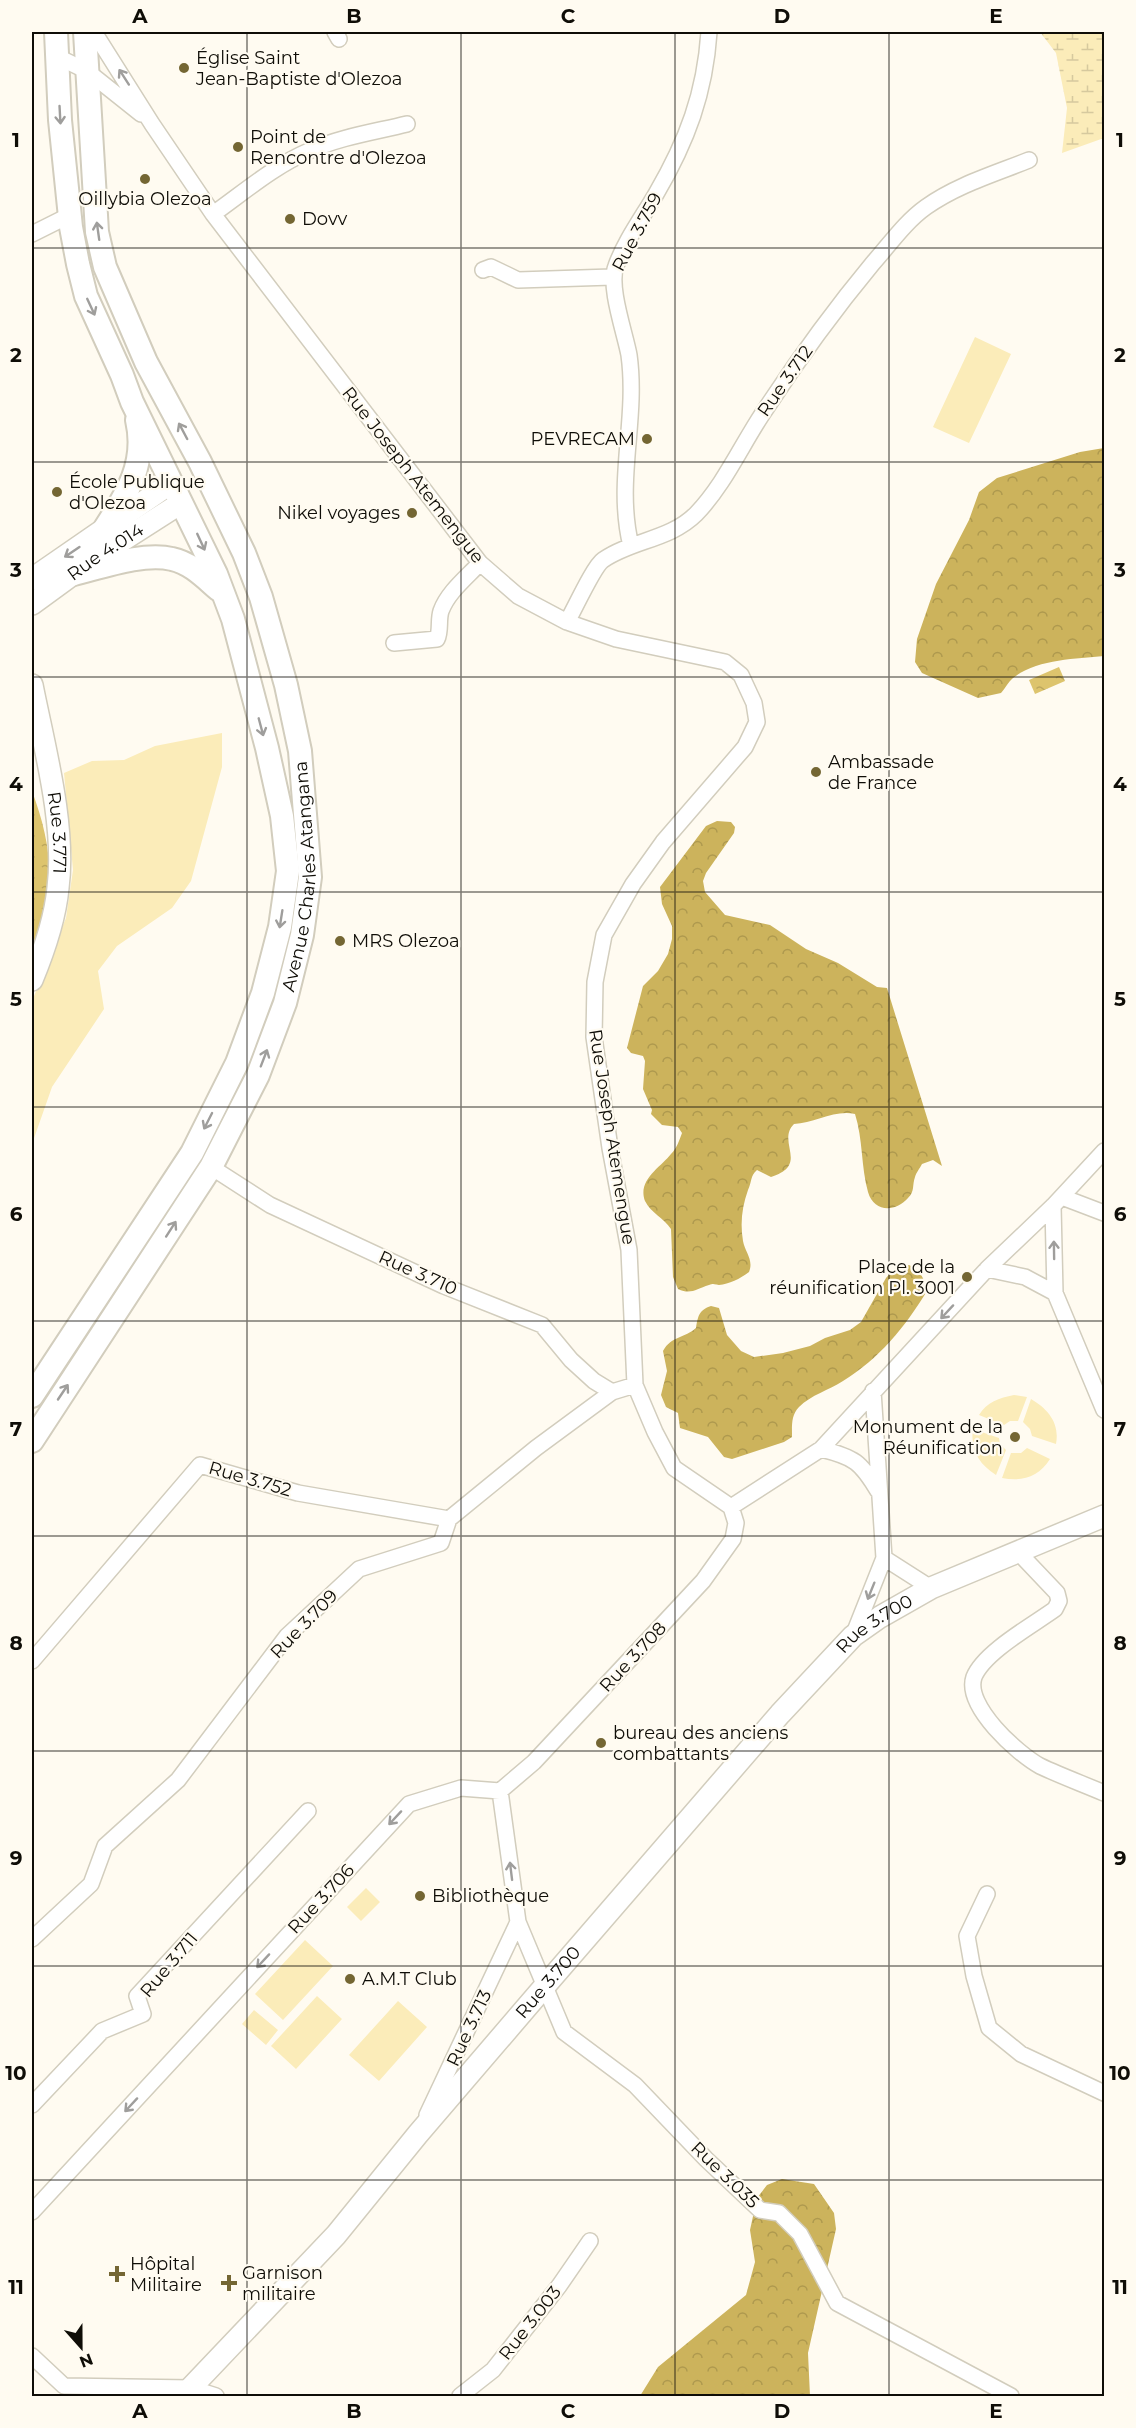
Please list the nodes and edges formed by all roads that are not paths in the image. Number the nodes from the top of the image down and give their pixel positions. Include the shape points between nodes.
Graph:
1 (56, 32) edge
2 (85, 32) edge
3 (94, 32) edge
4 (709, 32) edge
5 (57, 57) junction
6 (87, 71) junction
7 (152, 124) junction
8 (407, 124) dead end
9 (1029, 160) dead end
10 (213, 214) junction
11 (70, 215) junction
12 (32, 234) edge
13 (483, 270) dead end
14 (612, 277) junction
15 (132, 402) junction
16 (200, 462) junction
17 (171, 483) junction
18 (188, 494) junction
19 (105, 528) junction
20 (631, 546) junction
21 (480, 563) junction
22 (74, 574) junction
23 (32, 579) edge
24 (224, 594) junction
25 (32, 604) edge
26 (567, 622) junction
27 (394, 643) dead end
28 (32, 685) edge
29 (300, 751) junction
30 (32, 980) edge
31 (1104, 1151) edge
32 (211, 1167) junction
33 (1058, 1201) junction
34 (1104, 1213) edge
35 (987, 1269) junction
36 (1055, 1293) junction
37 (635, 1384) junction
38 (873, 1391) junction
39 (612, 1392) junction
40 (32, 1396) edge
41 (1104, 1410) edge
42 (32, 1441) edge
43 (821, 1449) junction
44 (879, 1493) junction
45 (731, 1507) junction
46 (1104, 1516) edge
47 (449, 1519) junction
48 (1018, 1552) junction
49 (884, 1558) junction
50 (931, 1588) junction
51 (853, 1636) junction
52 (32, 1661) edge
53 (501, 1791) junction
54 (1104, 1793) edge
55 (308, 1810) dead end
56 (987, 1894) dead end
57 (518, 1922) junction
58 (32, 1939) edge
59 (544, 1987) junction
60 (1104, 2094) edge
61 (32, 2105) edge
62 (418, 2134) junction
63 (32, 2212) edge
64 (590, 2241) dead end
65 (32, 2355) edge
66 (59, 2392) edge
67 (187, 2392) edge
68 (216, 2397) edge
69 (460, 2397) edge
70 (1011, 2397) edge

1 - 5 main road, Avenue Charles Atangana
2 - 6 main road, Avenue Charles Atangana
7 -> 3 street, Rue Joseph Atemengue
4 - 14 street, Rue 3.759 via 707,66 680,151 621,254
5 - 6 street, Rue Joseph Atemengue
5 -> 11 main road, Avenue Charles Atangana
6 - 7 street, Rue Joseph Atemengue
16 -> 6 main road, Avenue Charles Atangana via 146,362 105,267 98,232
7 - 10 street, Rue Joseph Atemengue
8 - 10 street via 309,150 276,168
9 - 20 street, Rue 3.712 via 964,185 926,208 902,229 803,355 695,515 677,529
10 - 21 street, Rue Joseph Atemengue
11 - 12 street
11 -> 15 main road, Avenue Charles Atangana via 86,296
13 - 14 street via 491,267 518,280
14 - 20 street, Rue 3.759 via 629,358 632,398 624,509
15 - 17 main road, Avenue Charles Atangana
15 - 19 main road via 140,456 130,488
16 - 18 main road
16 - 29 main road, Avenue Charles Atangana via 261,597
17 - 18 main road, Avenue Charles Atangana
17 - 19 main road, Rue 4.014
18 - 22 main road, Rue 4.014
18 -> 24 main road, Avenue Charles Atangana
18 - 29 main road via 210,513 233,563 274,692
19 -> 23 main road, Rue 4.014
20 - 26 street, Rue 3.712 via 601,561
21 - 26 street, Rue Joseph Atemengue via 518,596
21 - 27 street via 448,598 440,615 437,639
22 - 24 main road via 128,561 174,559 196,570
22 - 25 main road, Rue 4.014
24 -> 40 main road, Avenue Charles Atangana via 282,816 288,871 280,927 263,993 237,1063 192,1153
26 - 37 street, Rue Joseph Atemengue via 616,639 725,662 741,675 754,703 756,722 745,747 682,818 633,884 604,935 595,982 594,1036 629,1250
28 - 30 main road, Rue 3.771 via 57,821 60,860 53,920
32 -> 29 main road, Avenue Charles Atangana via 258,1074 285,1003 302,935 310,877
31 - 33 street
32 - 39 street, Rue 3.710 via 270,1205 444,1286 542,1325 571,1360
42 -> 32 main road, Avenue Charles Atangana
33 - 34 street
33 - 35 street
36 -> 33 street
35 - 36 street via 1025,1277
35 -> 38 street
36 - 41 street
37 - 39 street, Rue 3.709
37 - 45 street, Rue Joseph Atemengue via 674,1468
38 - 43 street
38 - 44 street
39 - 47 street, Rue 3.709
43 - 44 street via 857,1461
43 - 45 street
44 - 49 street
45 - 53 street, Rue 3.708 via 736,1523 733,1539 703,1581 534,1762
46 - 48 main road, Rue 3.700
47 - 52 street, Rue 3.752 via 298,1493 200,1465
47 - 58 street, Rue 3.709 via 441,1543 358,1569 287,1636 178,1780 105,1846 91,1884
48 - 50 main road, Rue 3.700
48 - 54 street via 1057,1593 1059,1601 1055,1609 983,1663 974,1678 975,1695 983,1713 1020,1752 1039,1765
49 - 50 street
49 -> 51 street
50 - 51 main road, Rue 3.700
51 - 59 main road, Rue 3.700 via 780,1714
57 -> 53 street
53 -> 63 street, Rue 3.706 via 461,1788 409,1804
55 - 61 street, Rue 3.711 via 137,1996 143,2014 102,2031
56 - 60 street via 967,1936 989,2028 1021,2055
57 - 59 street
57 - 62 street, Rue 3.713
59 - 62 main road, Rue 3.700
59 - 70 street, Rue 3.035 via 564,2032 635,2085 760,2210 779,2213 800,2235 837,2303
62 - 67 main road, Rue 3.700 via 336,2235
64 - 69 street, Rue 3.003 via 493,2370
65 - 66 street
66 - 67 street
67 - 68 street

